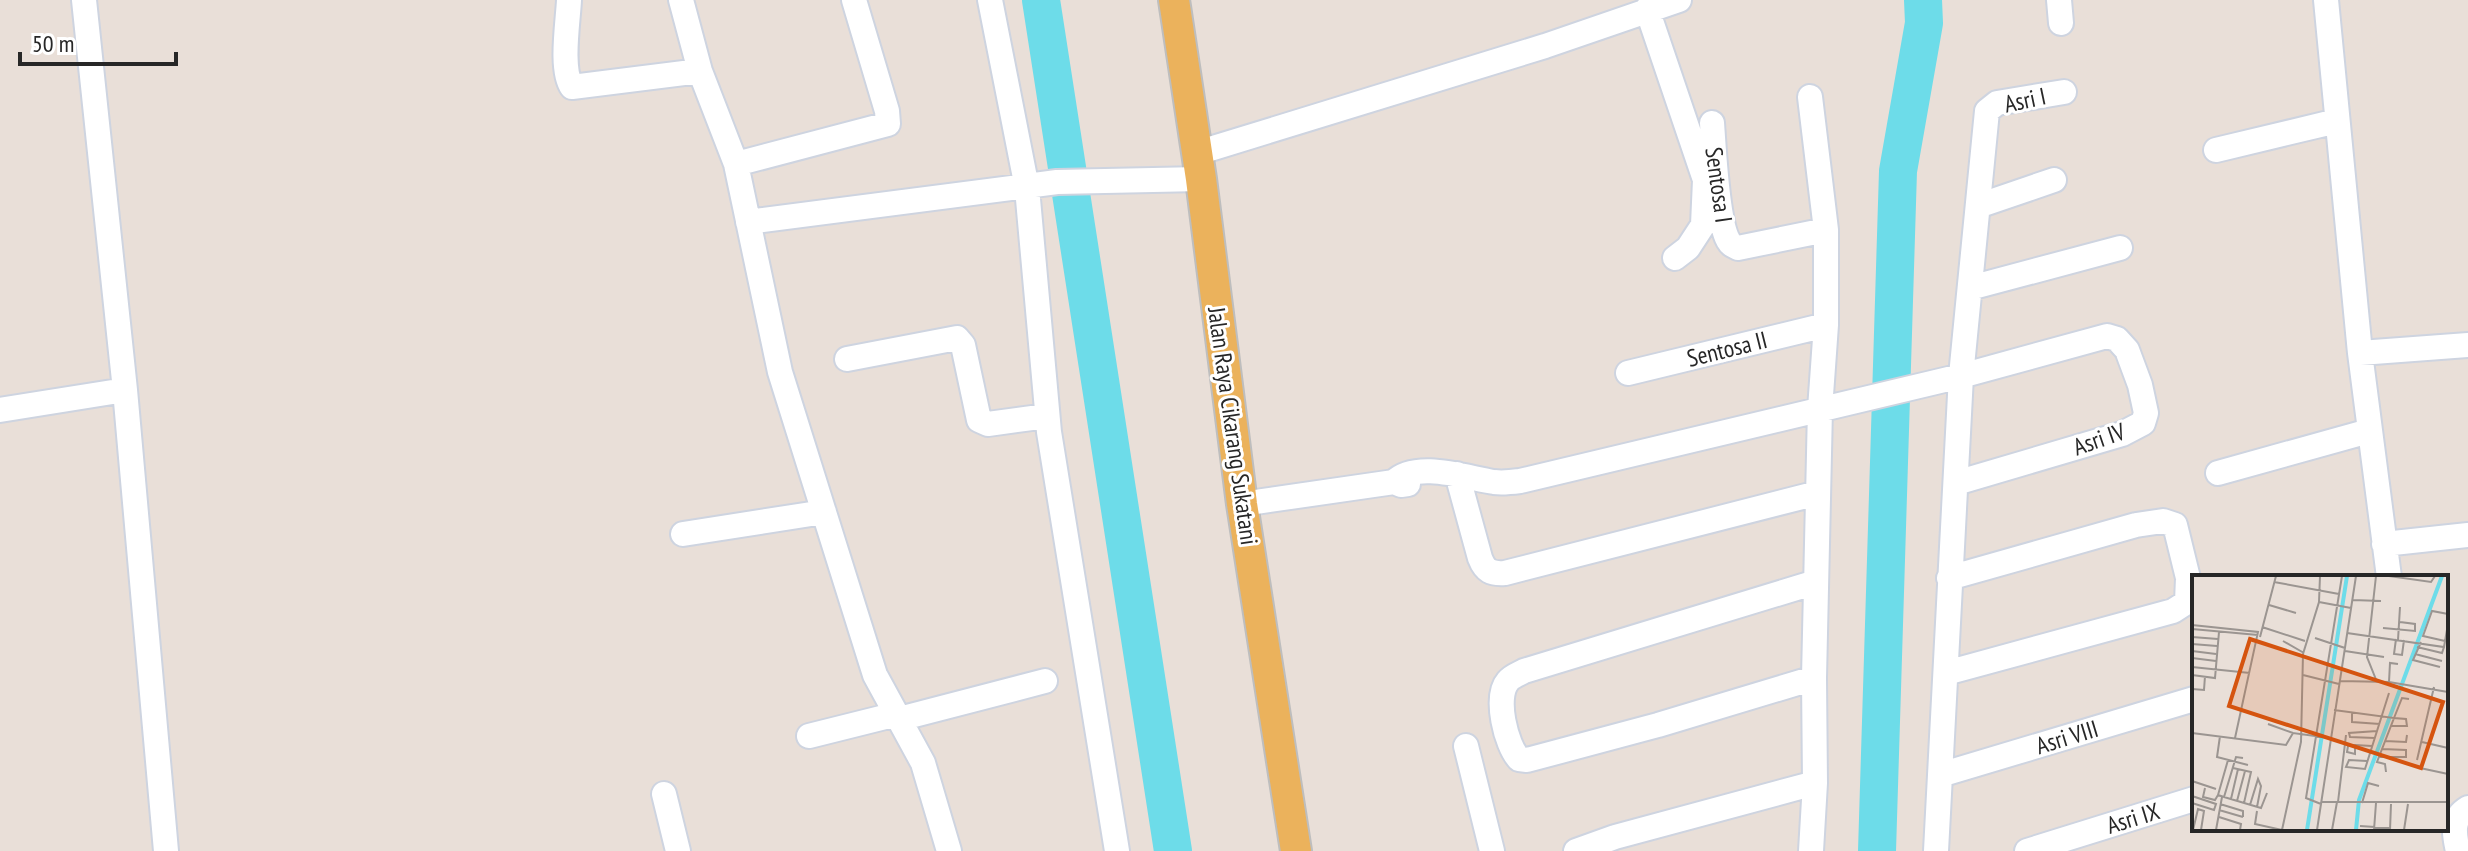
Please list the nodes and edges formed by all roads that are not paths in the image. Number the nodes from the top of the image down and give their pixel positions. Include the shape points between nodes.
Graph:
1 (84, 0) edge
2 (569, 0) edge
3 (681, 0) edge
4 (854, 0) edge
5 (990, 0) edge
6 (1174, 0) edge
7 (1679, 0) edge
8 (2326, 0) edge
9 (1635, 8) edge
10 (700, 71) junction
11 (2064, 92) dead end
12 (1810, 97) dead end
13 (2337, 121) junction
14 (1712, 123) dead end
15 (2216, 150) dead end
16 (736, 164) junction
17 (1199, 166) junction
18 (2054, 180) dead end
19 (1027, 188) junction
20 (1978, 206) junction
21 (748, 222) junction
22 (1826, 230) junction
23 (2120, 248) dead end
24 (1675, 258) dead end
25 (1970, 288) junction
26 (1826, 325) junction
27 (2468, 345) edge
28 (2360, 353) junction
29 (847, 359) dead end
30 (1628, 373) dead end
31 (1961, 376) junction
32 (125, 390) junction
33 (1820, 409) junction
34 (0, 410) edge
35 (1047, 416) junction
36 (2369, 431) junction
37 (2218, 473) dead end
38 (1448, 474) junction
39 (1956, 483) junction
40 (1818, 493) junction
41 (1242, 504) junction
42 (824, 512) junction
43 (683, 534) dead end
44 (2468, 535) edge
45 (2384, 544) junction
46 (2389, 575) edge
47 (1949, 578) junction
48 (1816, 582) junction
49 (1946, 673) junction
50 (1814, 678) junction
51 (1045, 681) dead end
52 (2192, 700) edge
53 (898, 717) junction
54 (809, 736) dead end
55 (1466, 746) dead end
56 (1940, 775) junction
57 (1815, 783) junction
58 (664, 794) dead end
59 (2192, 800) edge
60 (2468, 808) edge
61 (1618, 844) edge
62 (1289, 850) edge
63 (166, 851) edge
64 (678, 851) edge
65 (949, 851) edge
66 (1117, 851) edge
67 (1492, 851) edge
68 (1576, 851) edge
69 (1811, 851) edge
70 (1936, 851) edge
71 (2027, 851) edge
72 (2458, 851) edge

1 - 32 street
2 - 10 street via 566,64 572,87
3 - 10 street
4 - 16 street via 888,124
5 - 19 street
6 - 17 main road, Jalan Raya Cikarang Sukatani
7 - 9 street
8 - 13 street
9 - 17 street
9 - 24 street via 1705,180 1703,225
10 - 16 street
11 - 20 street, Asri I via 1997,103 1987,111
12 - 22 street
13 - 15 street
13 - 28 street
14 - 22 street, Sentosa I via 1721,215 1732,245
16 - 21 street
17 - 19 street
17 - 41 main road, Jalan Raya Cikarang Sukatani
18 - 20 street
19 - 21 street
19 - 35 street
20 - 25 street
21 - 42 street via 780,372
22 - 26 street
23 - 25 street
25 - 31 street
26 - 30 street, Sentosa II
26 - 33 street
27 - 28 street
28 - 36 street
29 - 35 street via 957,338 979,420 988,424
31 - 33 street
31 - 39 street
31 - 39 street, Asri IV via 2107,336 2127,350 2146,413 2143,423 2122,434
32 - 34 street
32 - 63 street
33 - 38 street via 1520,481
33 - 40 street
35 - 66 street
36 - 37 street
36 - 45 street
38 - 40 street via 1484,569 1493,574
38 - 41 street via 1414,473 1394,482
39 - 47 street
40 - 48 street
41 - 62 main road, Jalan Raya Cikarang Sukatani
42 - 43 street
42 - 53 street via 875,675
44 - 45 street
45 - 46 street
47 - 49 street
47 - 49 street via 2163,521 2175,525 2188,578 2187,602 2173,611
48 - 50 street
48 - 50 street via 1524,671 1509,679 1501,709 1513,752 1527,760
49 - 56 street
50 - 57 street
51 - 53 street
52 - 56 street, Asri VIII
53 - 54 street
53 - 65 street via 923,763
55 - 67 street
56 - 70 street
57 - 61 street
57 - 69 street
58 - 64 street
59 - 71 street, Asri IX
60 - 72 street via 2460,812 2453,830
61 - 68 street

